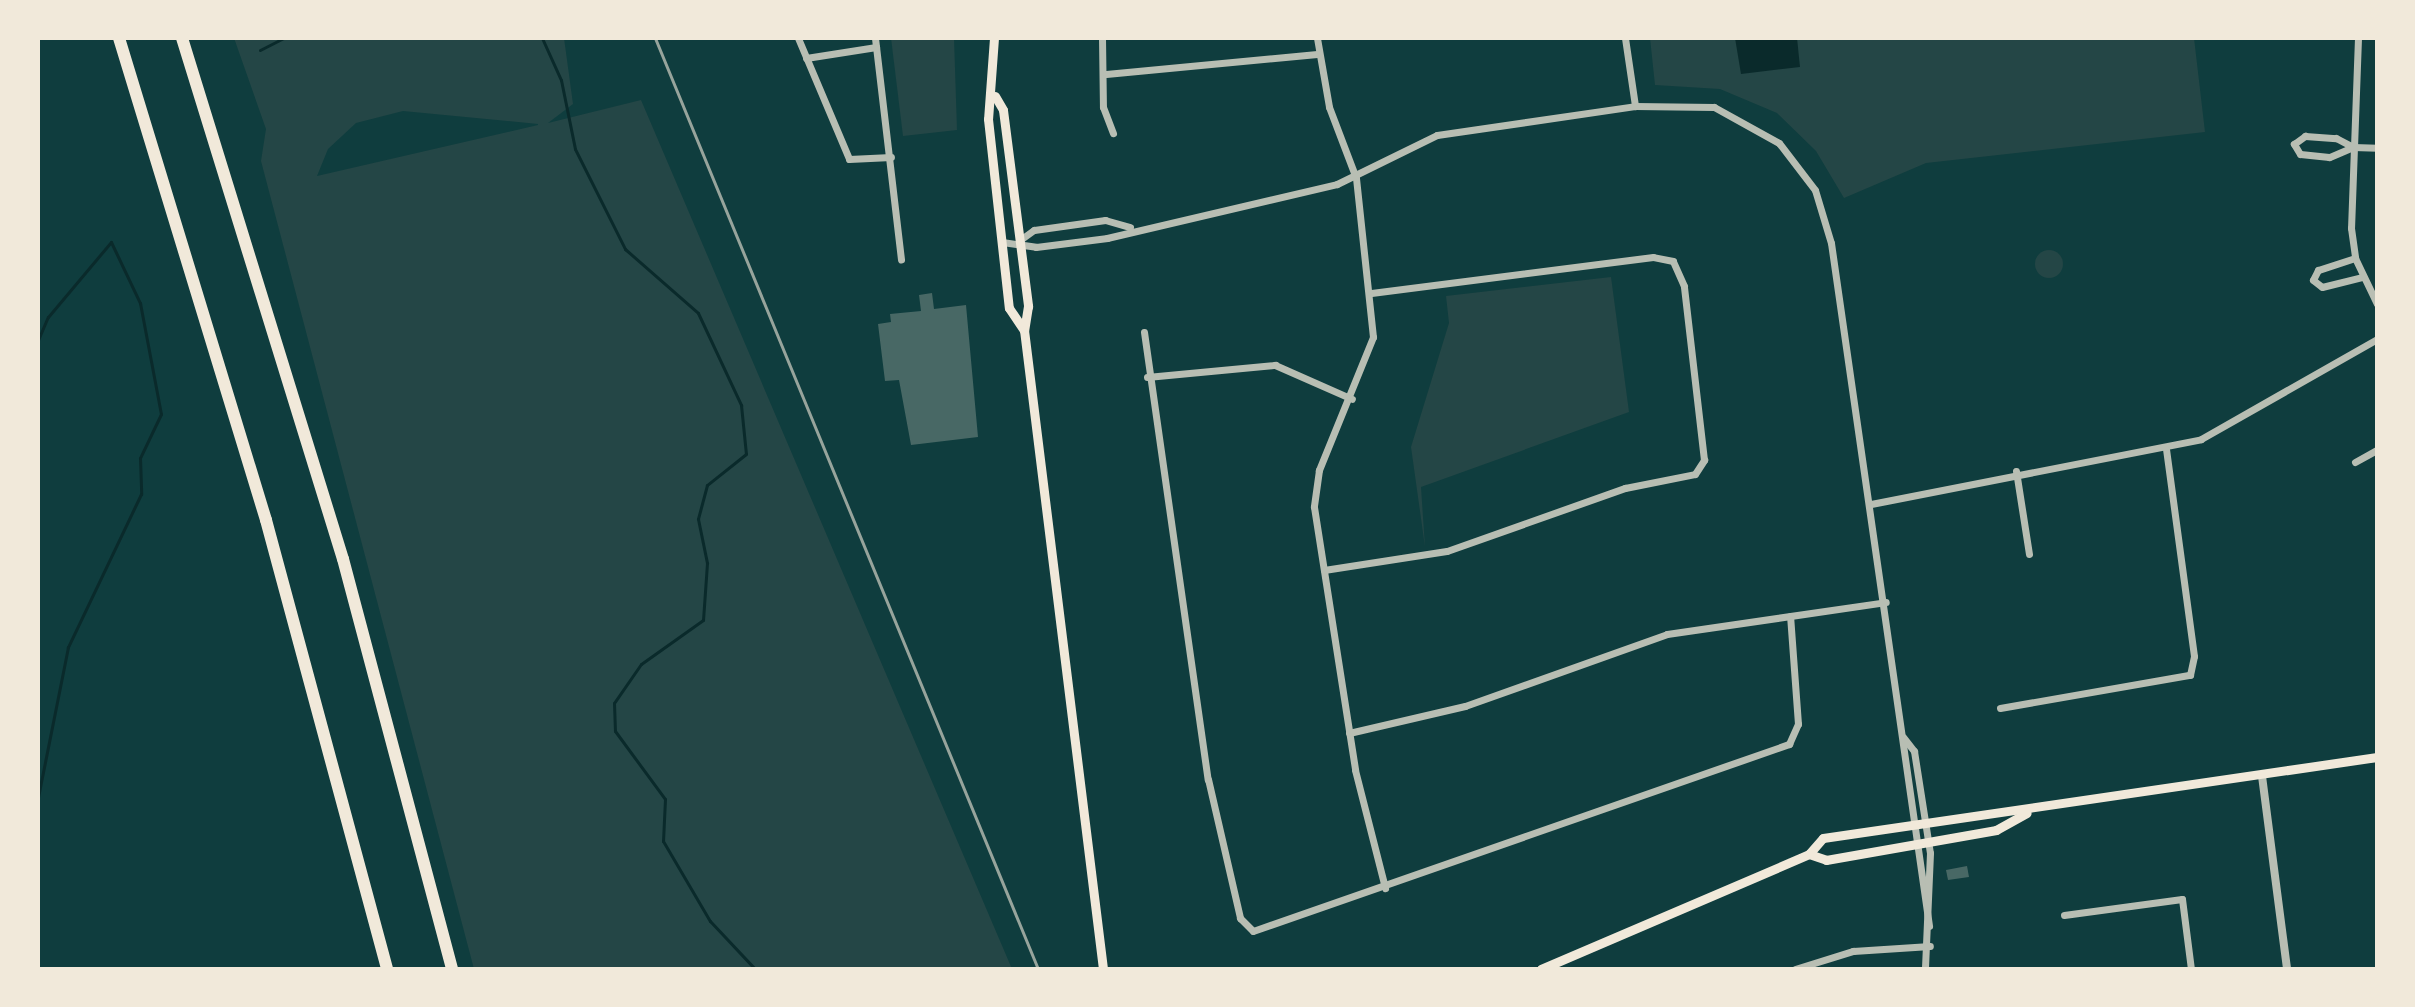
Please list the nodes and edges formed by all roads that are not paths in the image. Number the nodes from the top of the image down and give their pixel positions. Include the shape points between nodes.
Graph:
1 (119, 38) edge
2 (182, 38) edge
3 (798, 38) edge
4 (994, 38) edge
5 (1102, 38) edge
6 (1317, 38) edge
7 (1625, 38) edge
8 (2358, 38) edge
9 (875, 42) edge
10 (1317, 54) junction
11 (806, 58) junction
12 (1106, 74) junction
13 (995, 96) junction
14 (1635, 106) junction
15 (1113, 133) dead end
16 (2353, 147) junction
17 (2377, 148) edge
18 (891, 157) junction
19 (1356, 178) junction
20 (1132, 227) junction
21 (1020, 240) junction
22 (1002, 242) junction
23 (2355, 258) junction
24 (901, 259) dead end
25 (2362, 277) junction
26 (1371, 293) junction
27 (2377, 304) edge
28 (1024, 330) junction
29 (1144, 332) dead end
30 (2377, 339) edge
31 (1147, 377) junction
32 (1352, 399) junction
33 (2166, 450) junction
34 (2377, 450) edge
35 (2355, 462) dead end
36 (2016, 471) junction
37 (1871, 504) junction
38 (2029, 554) dead end
39 (1324, 570) junction
40 (1886, 602) junction
41 (1790, 616) junction
42 (2000, 708) dead end
43 (1349, 733) junction
44 (1903, 737) junction
45 (2377, 757) edge
46 (2262, 776) junction
47 (2027, 813) junction
48 (1926, 818) junction
49 (1910, 821) junction
50 (1928, 839) junction
51 (1913, 840) junction
52 (1809, 854) junction
53 (1385, 888) junction
54 (2064, 915) dead end
55 (1929, 926) junction
56 (1930, 946) junction
57 (387, 969) edge
58 (452, 969) edge
59 (1103, 969) edge
60 (1541, 969) edge
61 (1795, 969) edge
62 (1925, 969) edge
63 (2191, 969) edge
64 (2287, 969) edge

1 - 57 highway via 266,520
2 - 58 highway via 343,559
3 - 11 street
4 - 13 main road
5 - 12 street
6 - 10 street
7 - 14 street
8 - 16 street
9 - 11 street
9 - 18 street
10 - 12 street
10 - 19 street
11 - 18 street via 849,159
12 - 15 street via 1103,107
13 - 21 main road via 1003,110
13 - 22 main road via 988,119
14 - 19 street via 1437,135
14 - 37 street via 1692,104 1736,115 1779,143 1809,180 1831,243
16 - 16 street via 2305,136 2294,144 2300,154 2329,157
16 - 17 street
16 - 23 street
18 - 24 street
19 - 20 street
19 - 26 street
20 - 21 street via 1107,238 1036,247
20 - 21 street via 1105,220 1034,230
21 - 22 street
21 - 28 main road
22 - 28 main road via 1009,308
23 - 25 street
23 - 25 street via 2318,270 2313,280 2322,287
25 - 27 street
26 - 32 street via 1370,356
26 - 39 street via 1653,257 1673,261 1684,286 1704,460 1695,474 1625,488 1447,551
28 - 59 main road
29 - 31 street
30 - 33 street via 2220,430
31 - 32 street via 1275,365
31 - 53 street via 1208,779 1240,918 1253,931 1270,931
32 - 39 street via 1315,492
33 - 36 street
33 - 42 street via 2194,656 2190,675
34 - 35 street
36 - 37 street
36 - 38 street
37 - 40 street
39 - 43 street
40 - 41 street
40 - 44 street
41 - 43 street via 1667,634 1465,706
41 - 53 street via 1798,724 1789,744
43 - 53 street
44 - 48 street via 1914,751
44 - 49 street
45 - 46 main road
46 - 47 main road
46 - 64 street
47 - 48 main road via 1993,809
47 - 50 main road via 1996,830
48 - 49 main road
48 - 50 street
49 - 51 street
49 - 52 main road via 1823,838
50 - 51 main road
50 - 55 street
51 - 52 main road via 1826,860
51 - 55 street
52 - 60 main road
54 - 63 street via 2182,899
55 - 56 street
56 - 61 street via 1853,951
56 - 62 street

